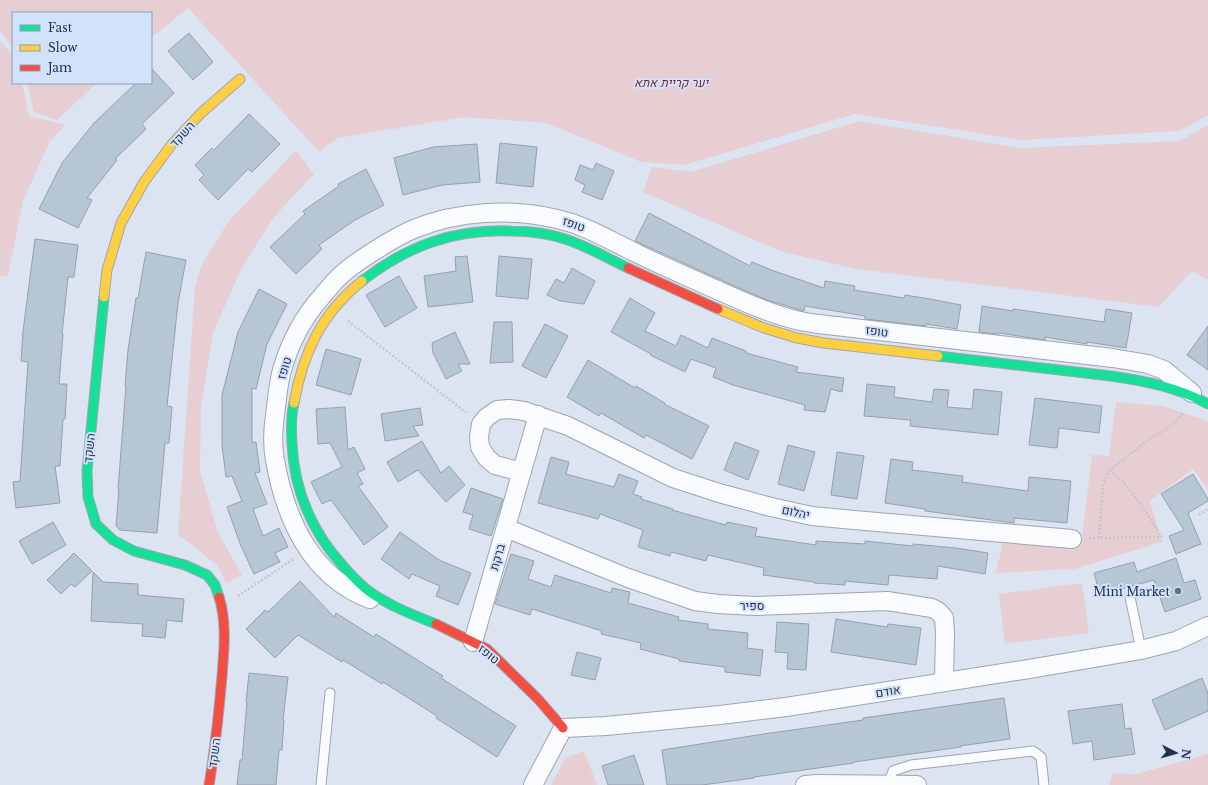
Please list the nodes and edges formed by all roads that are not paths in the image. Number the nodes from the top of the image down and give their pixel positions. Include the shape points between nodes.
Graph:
1 (240, 79) dead end
2 (1203, 401) edge
3 (538, 416) junction
4 (522, 472) junction
5 (506, 528) junction
6 (1072, 539) road end
7 (1130, 597) dead end
8 (396, 607) junction
9 (1208, 626) edge
10 (473, 642) junction
11 (1141, 650) junction
12 (944, 682) junction
13 (330, 693) dead end
14 (563, 728) junction
15 (209, 785) edge
16 (321, 785) edge
17 (534, 785) edge
18 (805, 785) edge
19 (888, 785) edge
20 (917, 785) edge
21 (1044, 785) edge

1 - 15 street, השקד via 201,113 172,144 144,182 120,224 107,270 87,472 88,496 96,524 113,540 134,551 185,565 207,575 215,585 222,607 224,644
2 - 8 street, טופז via 1172,388 1145,381 796,338 740,319 580,245 554,236 498,230 469,232 421,245 400,255 351,290 318,331 299,376 294,401 292,454 297,482 315,527 327,547 347,570 369,591
2 - 8 street, טופז via 1164,370 1148,364 800,321 747,303 587,229 558,219 498,212 466,215 415,228 365,257 339,276 303,322 282,371 274,428 274,456 280,486 299,535 308,550 330,576 348,588 367,598
3 - 4 street
3 - 4 street, יהלום via 524,410 497,410 481,424 480,448 486,457 496,465
3 - 6 street, יהלום via 568,426 673,478 719,493 812,516
4 - 5 street, ברקת
5 - 10 street, ברקת
5 - 12 street, ספיר via 628,578 694,601 755,606 887,601 932,608 944,618
7 - 11 lane
8 - 10 street, טופז
9 - 11 street, אודם via 1176,641
10 - 14 street, טופז via 485,648 535,696
11 - 12 street, אודם
12 - 14 street, אודם via 720,716
13 - 16 lane
14 - 17 street
18 - 19 street
19 - 20 street
19 - 21 lane via 893,771 911,765 1033,751 1042,757

